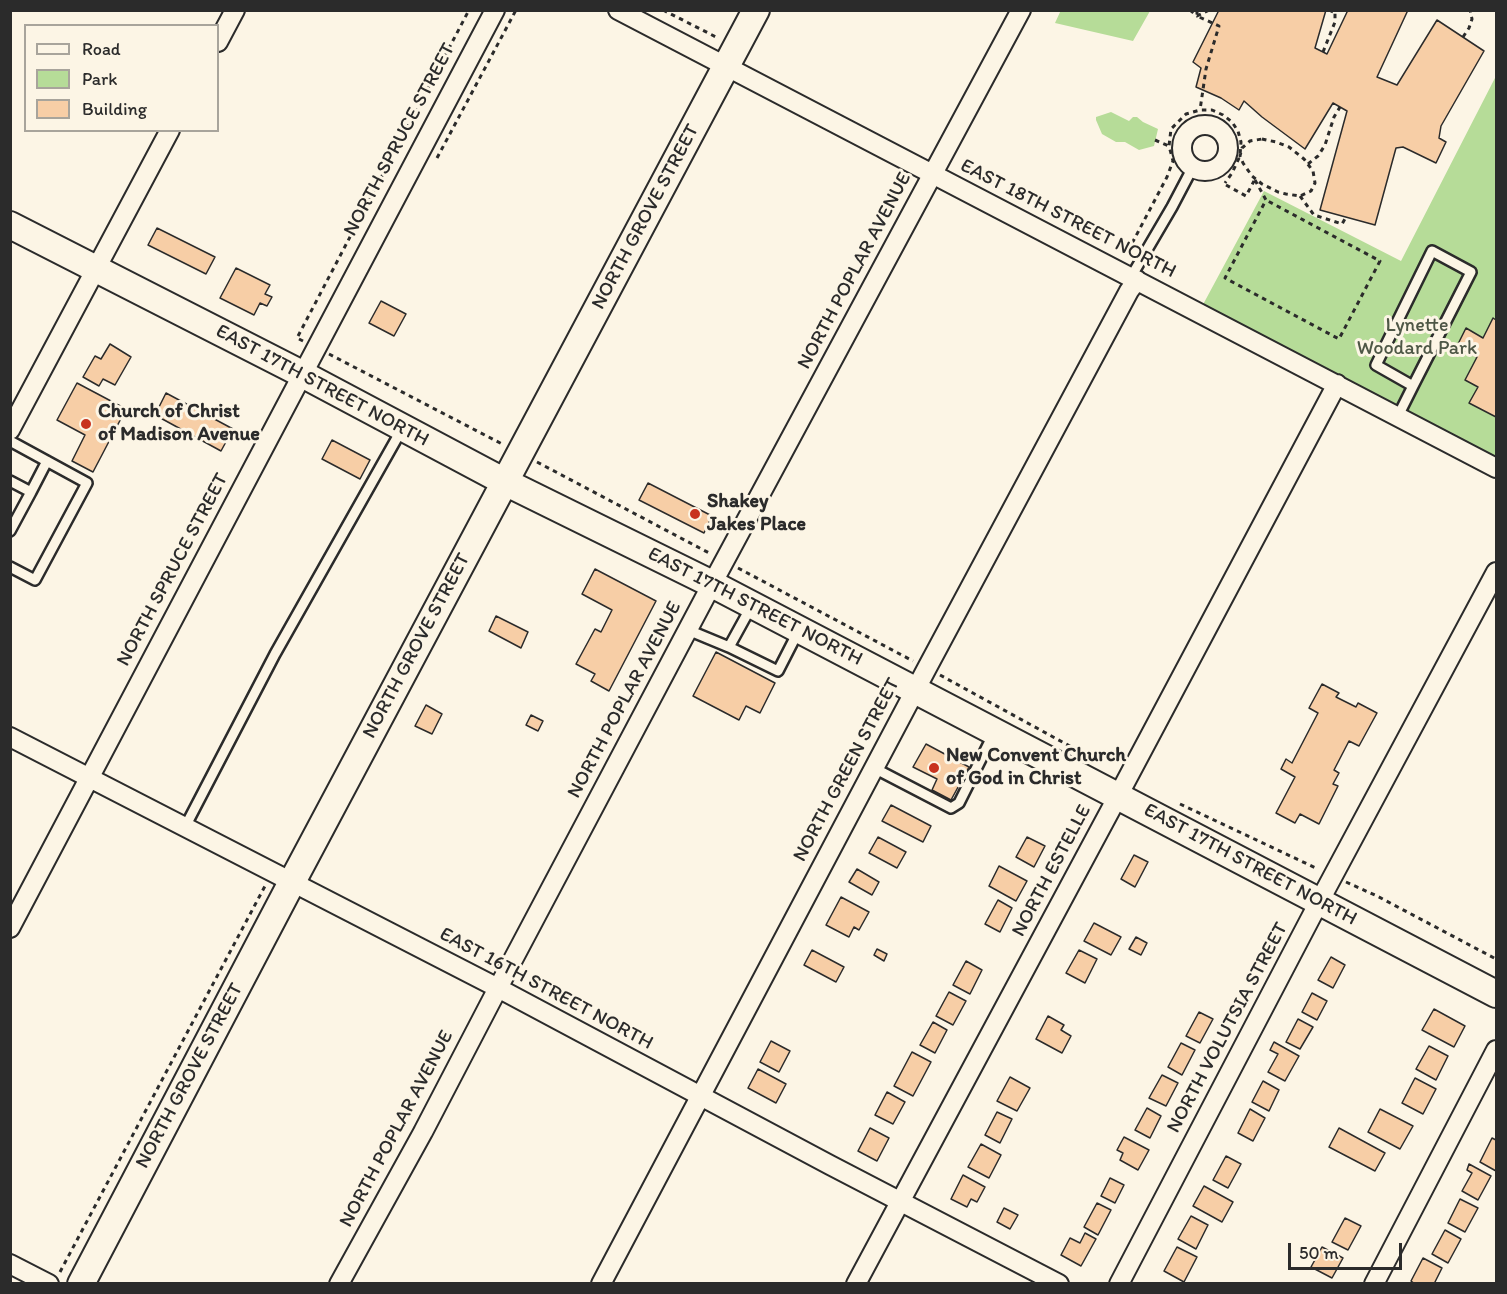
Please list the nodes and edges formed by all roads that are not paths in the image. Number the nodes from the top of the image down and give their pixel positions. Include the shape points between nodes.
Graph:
1 (235, 10) edge
2 (495, 10) edge
3 (618, 10) edge
4 (756, 10) edge
5 (1021, 10) edge
6 (219, 40) edge
7 (731, 57) junction
8 (169, 132) edge
9 (1193, 167) dead end
10 (933, 175) junction
11 (10, 225) edge
12 (95, 269) junction
13 (1134, 278) junction
14 (302, 375) junction
15 (1337, 384) junction
16 (1413, 386) junction
17 (1398, 416) junction
18 (403, 428) junction
19 (10, 430) edge
20 (10, 441) edge
21 (47, 461) junction
22 (1497, 468) edge
23 (10, 481) edge
24 (505, 482) junction
25 (31, 492) junction
26 (10, 531) edge
27 (10, 567) edge
28 (1497, 572) edge
29 (712, 584) junction
30 (752, 605) junction
31 (688, 630) junction
32 (799, 630) junction
33 (729, 647) junction
34 (915, 690) junction
35 (994, 732) junction
36 (10, 737) edge
37 (874, 768) junction
38 (89, 778) junction
39 (1118, 796) junction
40 (185, 827) junction
41 (292, 882) junction
42 (1319, 902) junction
43 (10, 928) edge
44 (498, 988) junction
45 (1497, 994) edge
46 (1497, 1050) edge
47 (701, 1096) junction
48 (900, 1201) junction
49 (10, 1264) edge
50 (48, 1284) edge
51 (81, 1284) edge
52 (339, 1284) edge
53 (602, 1284) edge
54 (856, 1284) edge
55 (1059, 1284) edge
56 (1119, 1284) edge
57 (1374, 1284) edge

1 - 6 street
2 - 14 street, NORTH SPRUCE STREET via 324,352
3 - 7 street, EAST 18TH STREET NORTH
4 - 7 street, NORTH GROVE STREET
5 - 10 street, NORTH POPLAR AVENUE
7 - 10 street, EAST 18TH STREET NORTH
7 - 24 street, NORTH GROVE STREET
8 - 12 street
9 - 13 lane
10 - 13 street, EAST 18TH STREET NORTH
10 - 29 street, NORTH POPLAR AVENUE
11 - 12 street, EAST 17TH STREET NORTH
12 - 14 street, EAST 17TH STREET NORTH
12 - 19 street
13 - 15 street, EAST 18TH STREET NORTH
13 - 34 street, NORTH GREEN STREET
14 - 18 street, EAST 17TH STREET NORTH
14 - 38 street, NORTH SPRUCE STREET
15 - 17 street, EAST 18TH STREET NORTH
15 - 39 street, NORTH ESTELLE
16 - 16 lane via 1471,272 1432,251 1376,365
16 - 17 lane
17 - 22 street, EAST 18TH STREET NORTH
18 - 24 street, EAST 17TH STREET NORTH
18 - 40 lane via 275,654
20 - 21 lane
21 - 25 lane
21 - 27 lane via 87,483 35,580
23 - 25 lane
24 - 29 street, EAST 17TH STREET NORTH
24 - 41 street, NORTH GROVE STREET
25 - 26 lane
28 - 42 street, NORTH VOLUTSIA STREET
29 - 30 street, EAST 17TH STREET NORTH
29 - 31 street, NORTH POPLAR AVENUE
30 - 32 street, EAST 17TH STREET NORTH
30 - 33 lane
31 - 33 lane
31 - 44 street, NORTH POPLAR AVENUE
32 - 33 lane via 778,671
32 - 34 street, EAST 17TH STREET NORTH
34 - 35 street, EAST 17TH STREET NORTH
34 - 37 street, NORTH GREEN STREET
35 - 37 lane via 959,803 951,808
35 - 39 street, EAST 17TH STREET NORTH
36 - 38 street, EAST 16TH STREET NORTH
37 - 47 street, NORTH GREEN STREET
38 - 40 street, EAST 16TH STREET NORTH
38 - 43 street, NORTH SPRUCE STREET
39 - 42 street, EAST 17TH STREET NORTH
39 - 48 street, NORTH ESTELLE
40 - 41 street, EAST 16TH STREET NORTH
41 - 44 street, EAST 16TH STREET NORTH
41 - 51 street, NORTH GROVE STREET
42 - 45 street, EAST 17TH STREET NORTH
42 - 56 street, NORTH VOLUTSIA STREET
44 - 47 street, EAST 16TH STREET NORTH
44 - 52 street, NORTH POPLAR AVENUE
46 - 57 street
47 - 48 street, EAST 16TH STREET NORTH
47 - 53 street, NORTH GREEN STREET
48 - 54 street, NORTH ESTELLE
48 - 55 street, EAST 16TH STREET NORTH
49 - 50 street

